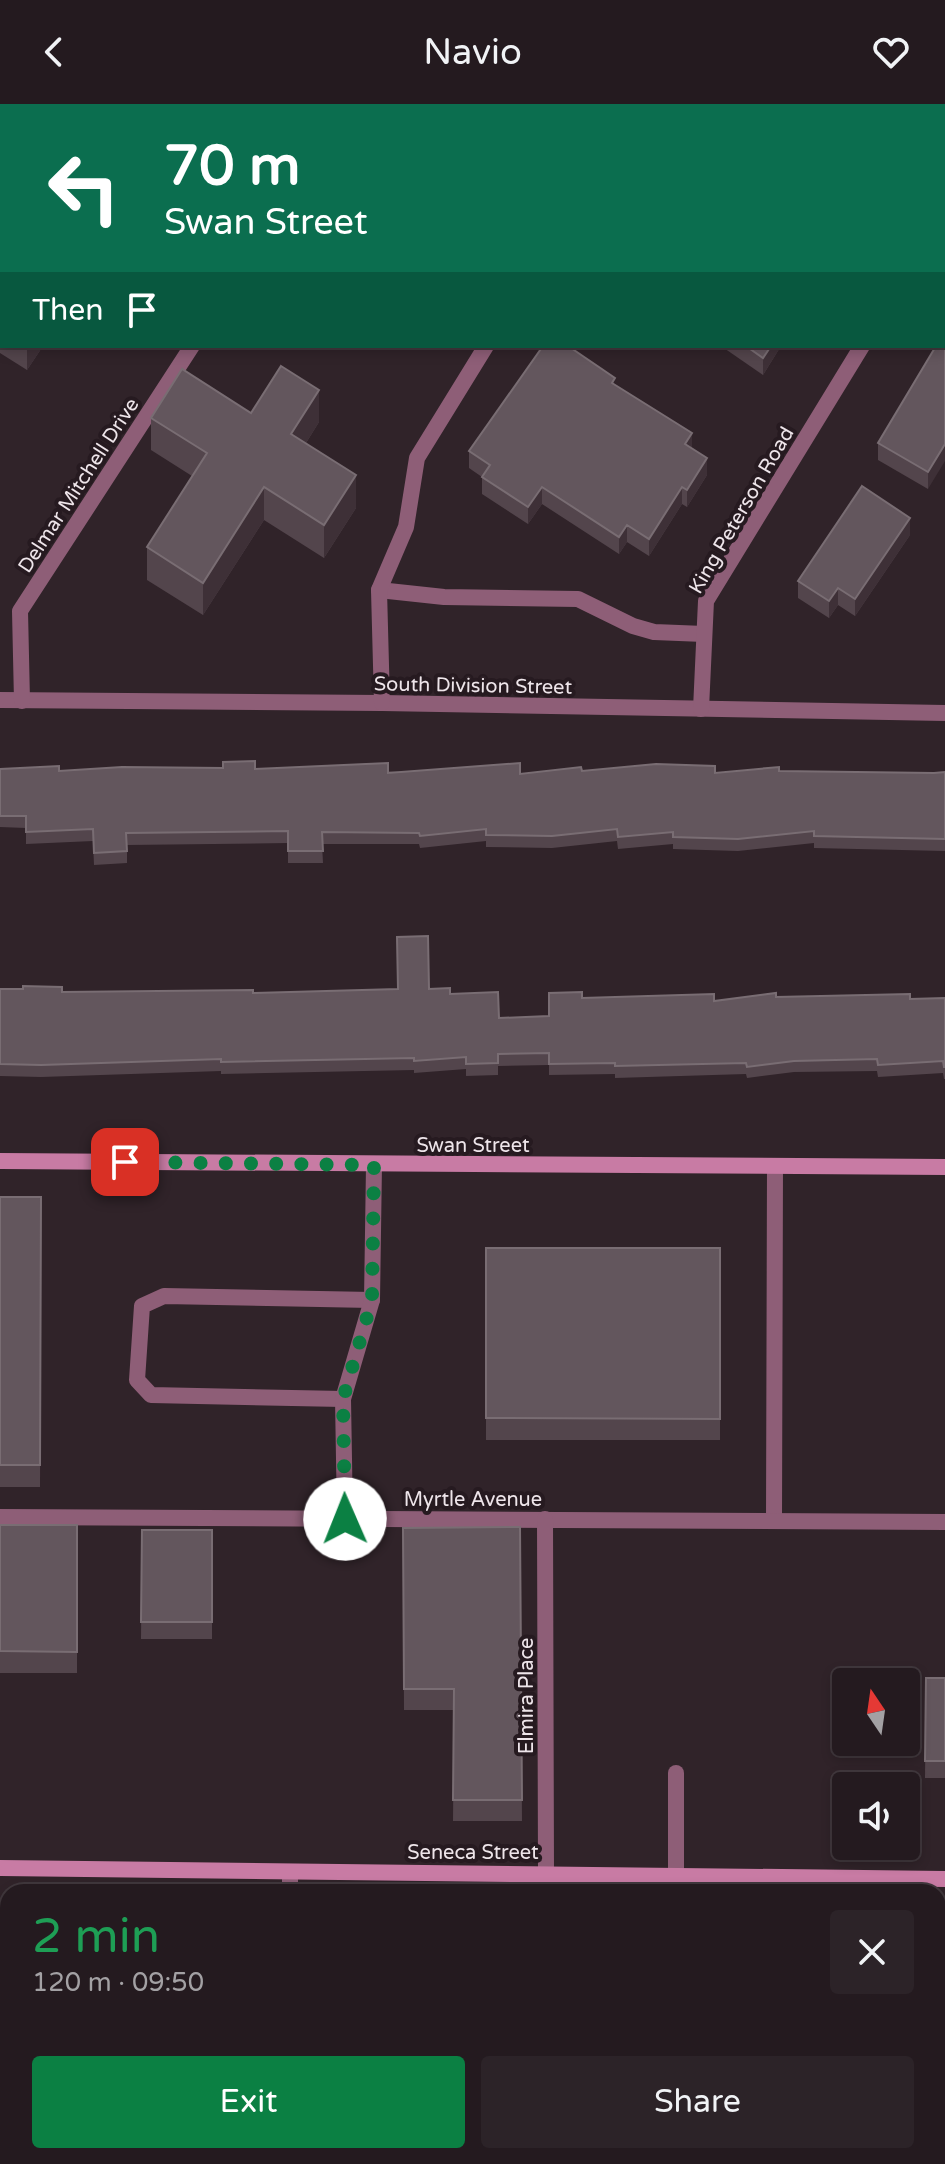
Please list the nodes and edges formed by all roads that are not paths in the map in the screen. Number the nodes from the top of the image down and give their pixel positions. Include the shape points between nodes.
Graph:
1 (191, 348) edge
2 (485, 348) edge
3 (861, 348) edge
4 (379, 590) junction
5 (704, 634) junction
6 (0, 700) edge
7 (22, 701) junction
8 (382, 703) junction
9 (701, 709) junction
10 (945, 713) edge
11 (0, 1161) edge
12 (374, 1165) junction
13 (775, 1166) junction
14 (945, 1167) edge
15 (372, 1300) junction
16 (343, 1399) junction
17 (0, 1517) edge
18 (345, 1519) junction
19 (545, 1519) junction
20 (774, 1521) junction
21 (945, 1522) edge
22 (676, 1773) dead end
23 (0, 1868) edge
24 (290, 1872) junction
25 (546, 1872) junction
26 (676, 1874) junction
27 (945, 1879) edge
28 (290, 1884) edge

1 - 7 street, Delmar Mitchell Drive via 20,611
2 - 4 street via 417,458 406,527
3 - 5 street, King Peterson Road via 706,601
4 - 5 street via 444,597 578,599 654,632
4 - 8 street
5 - 9 street, King Peterson Road
6 - 7 street, South Division Street
7 - 8 street, South Division Street
8 - 9 street, South Division Street
9 - 10 street, South Division Street
11 - 12 main road, Swan Street
12 - 13 main road, Swan Street
12 - 15 street
13 - 14 main road, Swan Street
13 - 20 street
15 - 16 street
15 - 16 street via 164,1296 142,1306 137,1380 151,1395
16 - 18 street
17 - 18 street, Myrtle Avenue
18 - 19 street, Myrtle Avenue
19 - 20 street, Myrtle Avenue
19 - 25 street, Elmira Place
20 - 21 street, Myrtle Avenue
22 - 26 street
23 - 24 main road, Seneca Street
24 - 25 main road, Seneca Street
24 - 28 street
25 - 26 main road, Seneca Street
26 - 27 main road, Seneca Street

